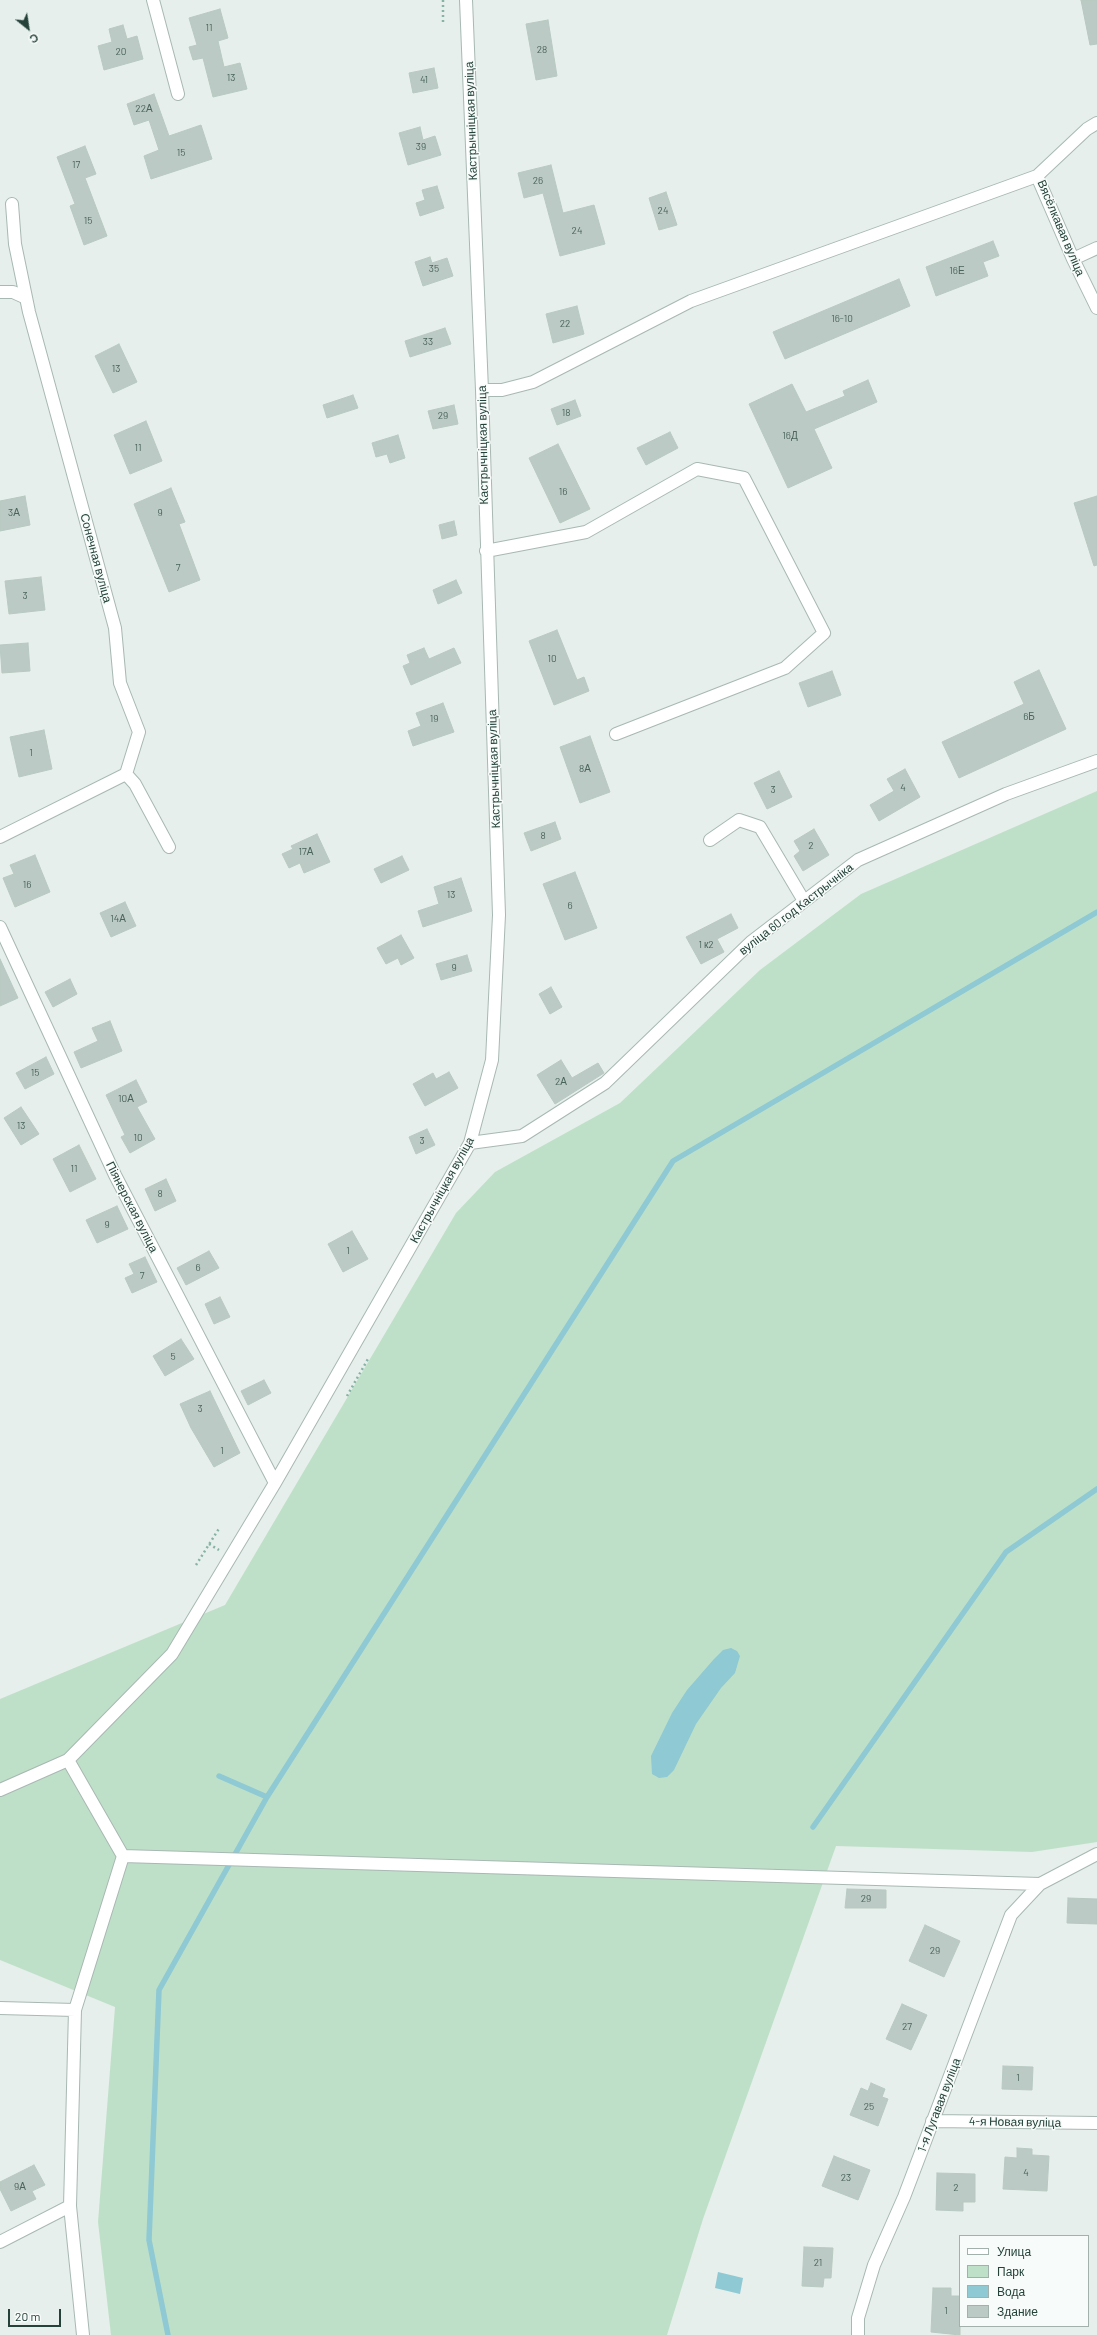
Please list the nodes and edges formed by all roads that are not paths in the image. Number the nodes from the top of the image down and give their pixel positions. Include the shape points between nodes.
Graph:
1 (153, 0) edge
2 (466, 0) edge
3 (178, 94) dead end
4 (1097, 123) edge
5 (1038, 176) junction
6 (12, 204) dead end
7 (1097, 248) edge
8 (1073, 259) junction
9 (0, 292) edge
10 (26, 298) junction
11 (1097, 308) edge
12 (482, 390) junction
13 (486, 551) junction
14 (616, 734) dead end
15 (1097, 762) edge
16 (126, 774) junction
17 (0, 837) edge
18 (710, 840) dead end
19 (169, 847) dead end
20 (804, 901) junction
21 (0, 927) edge
22 (470, 1143) junction
23 (275, 1483) junction
24 (68, 1760) junction
25 (0, 1790) edge
26 (1097, 1854) edge
27 (123, 1856) junction
28 (1040, 1884) junction
29 (0, 2008) edge
30 (75, 2010) junction
31 (932, 2120) junction
32 (1097, 2122) edge
33 (70, 2206) junction
34 (0, 2242) edge
35 (83, 2335) edge
36 (858, 2335) edge

1 - 3 street
2 - 12 street, Кастрычніцкая вуліца
4 - 5 street, Вясёлкавая вуліца via 1087,129
5 - 8 street, Вясёлкавая вуліца
5 - 12 street via 691,301 533,382 502,390
6 - 10 street, Сонечная вуліца via 15,244
7 - 8 street
8 - 11 street, Вясёлкавая вуліца
9 - 10 street via 13,292
10 - 16 street, Сонечная вуліца via 116,628 120,683 140,732
12 - 13 street, Кастрычніцкая вуліца
13 - 14 street via 586,532 697,469 744,478 824,633 785,668
13 - 22 street, Кастрычніцкая вуліца via 499,915 492,1060
15 - 20 street, вуліца 60 год Кастрычніка via 1006,794 858,860
16 - 17 street
16 - 19 street via 135,784
18 - 20 street via 739,820 760,827
20 - 22 street, вуліца 60 год Кастрычніка via 751,942 605,1083 522,1136
21 - 23 street, Піянерская вуліца via 116,1175
22 - 23 street, Кастрычніцкая вуліца
23 - 24 street, Кастрычніцкая вуліца via 172,1654
24 - 25 street
24 - 27 street
26 - 28 street
27 - 28 street
27 - 30 street
28 - 31 street, 1-я Лугавая вуліца via 1012,1915
29 - 30 street
30 - 33 street
31 - 32 street, 4-я Новая вуліца
31 - 36 street, 1-я Лугавая вуліца via 904,2197 874,2265 858,2318
33 - 34 street
33 - 35 street

